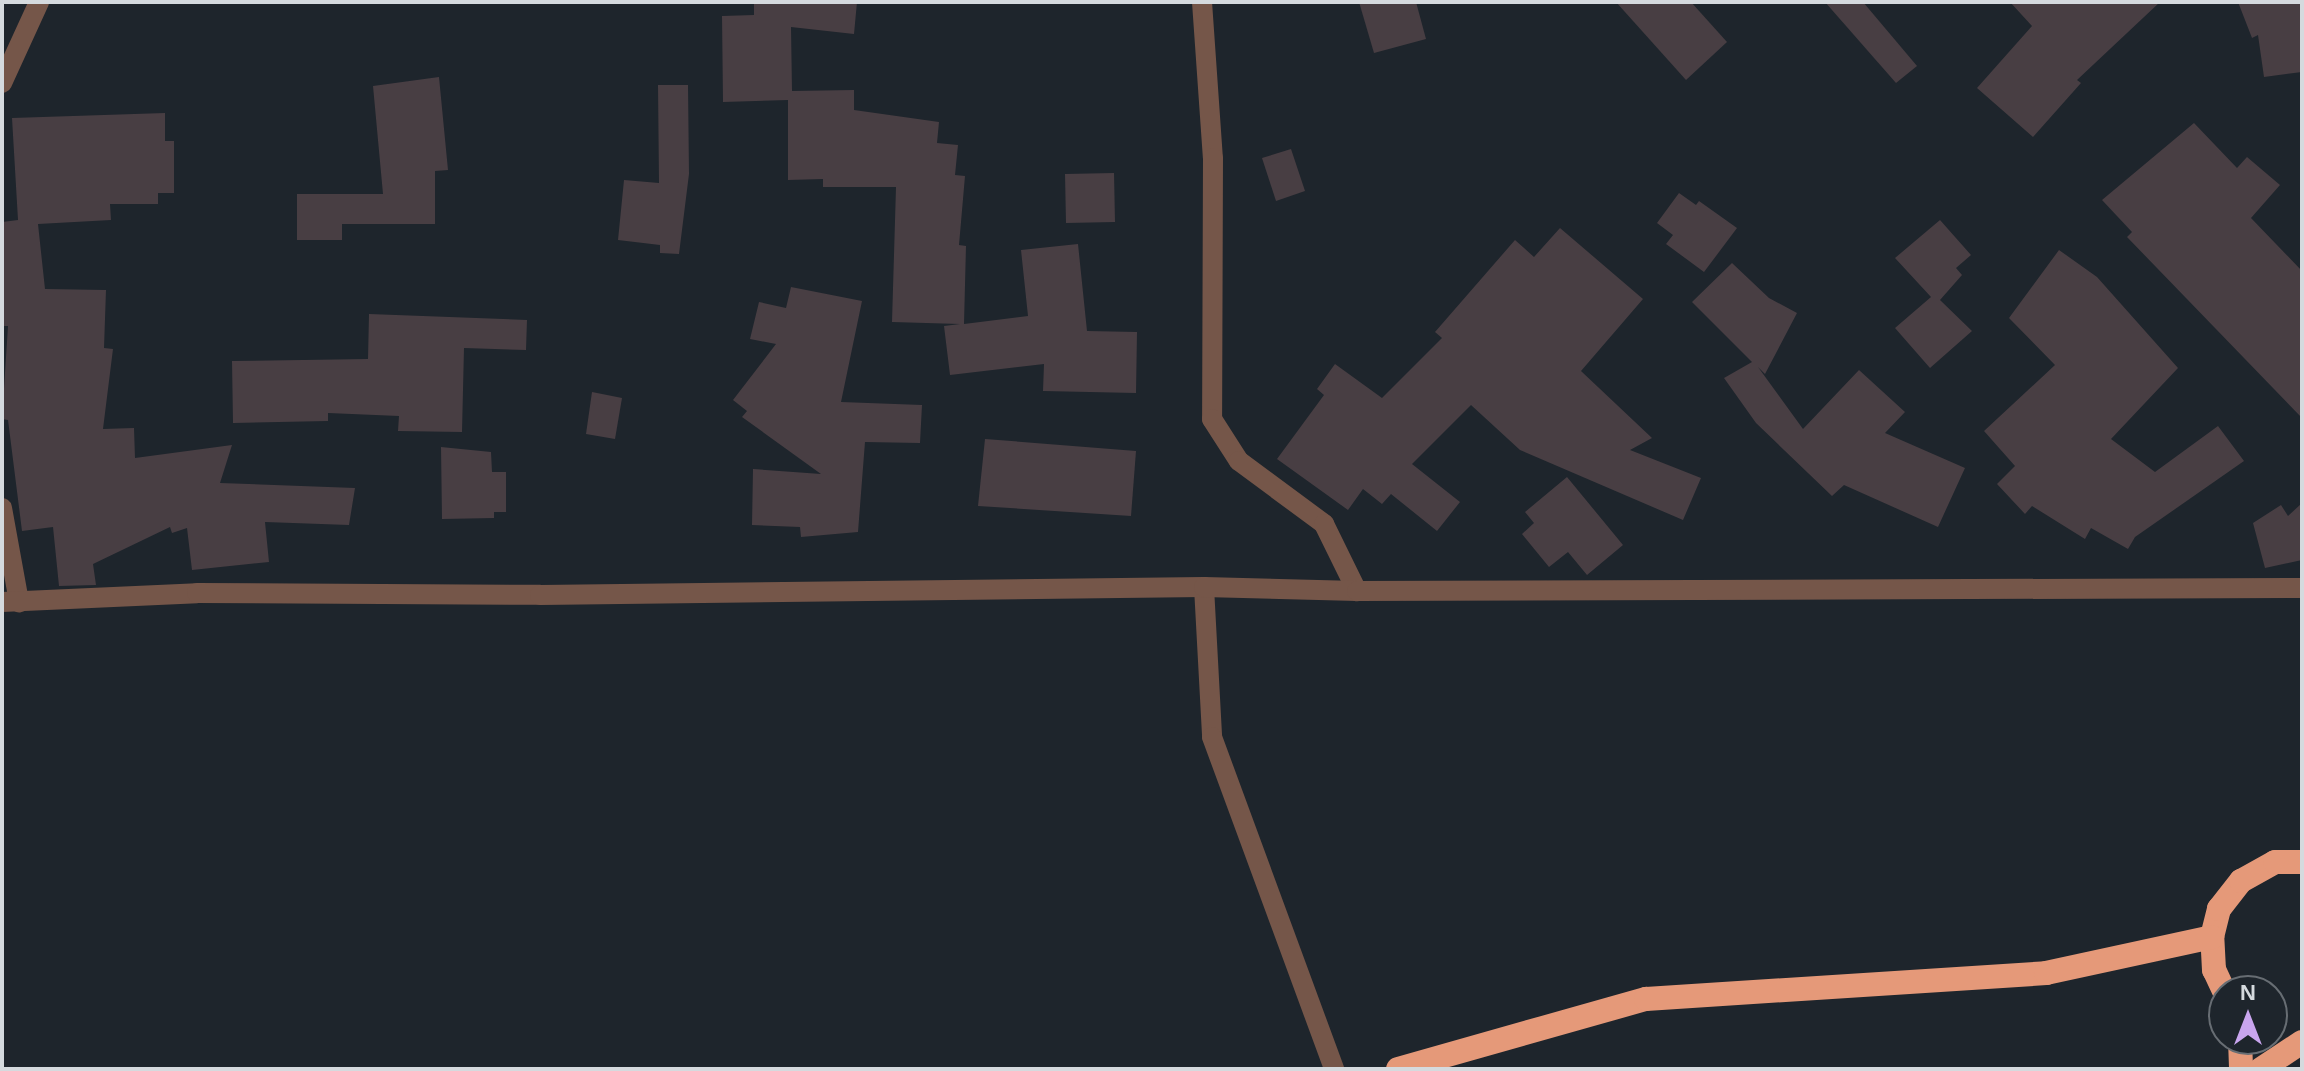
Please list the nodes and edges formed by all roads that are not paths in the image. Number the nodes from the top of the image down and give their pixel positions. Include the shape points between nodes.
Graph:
1 (39, 2) edge
2 (1202, 2) edge
3 (2, 83) edge
4 (2, 508) edge
5 (1204, 587) junction
6 (2302, 588) edge
7 (1357, 591) junction
8 (11, 602) edge
9 (2302, 862) edge
10 (2212, 937) junction
11 (2216, 975) edge
12 (2302, 1042) edge
13 (1334, 1069) edge
14 (1398, 1069) edge
15 (2261, 1069) edge

1 - 3 street
2 - 7 street via 1213,158 1212,419 1239,461 1324,524
4 - 8 street
5 - 7 street
5 - 8 street via 540,595 197,593
5 - 13 street via 1212,737
6 - 7 street
9 - 10 highway via 2275,862 2241,881 2219,909
10 - 11 highway
10 - 14 highway via 2046,973 1646,999
12 - 15 highway

